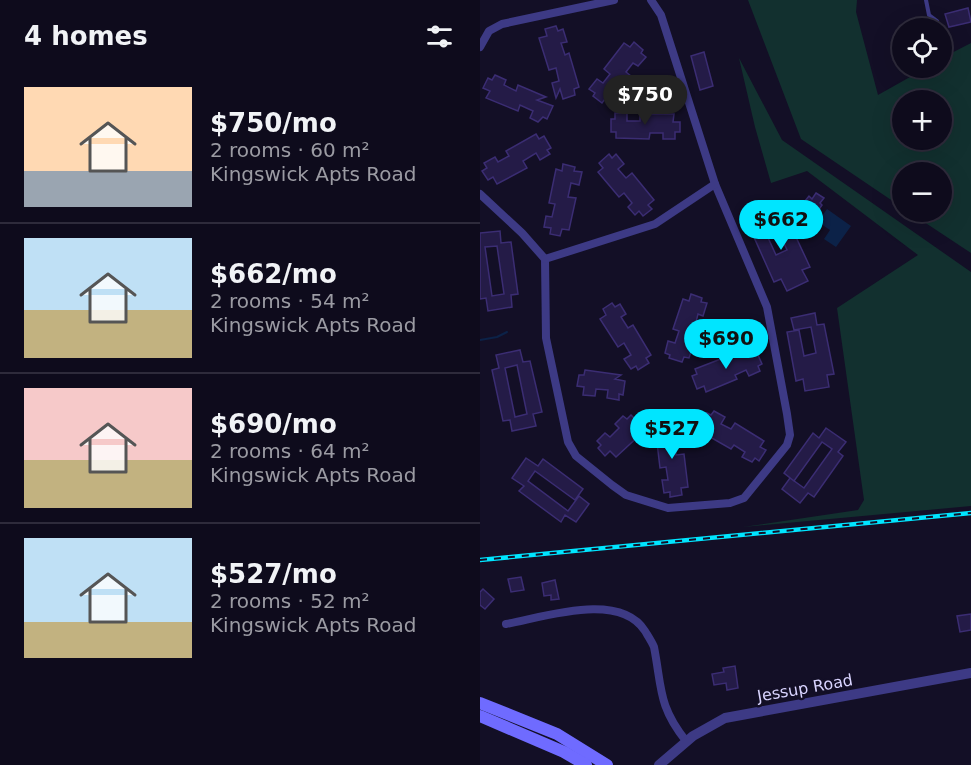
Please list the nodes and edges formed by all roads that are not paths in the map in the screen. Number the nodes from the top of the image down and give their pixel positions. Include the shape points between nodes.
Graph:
1 (614, 0) edge
2 (651, 0) edge
3 (926, 0) edge
4 (933, 18) edge
5 (480, 47) edge
6 (715, 184) junction
7 (480, 194) edge
8 (545, 259) junction
9 (506, 624) dead end
10 (971, 673) edge
11 (480, 703) edge
12 (480, 716) edge
13 (686, 741) junction
14 (586, 765) edge
15 (607, 765) edge
16 (659, 765) edge

1 - 5 street via 502,24 489,31
2 - 6 street via 661,15
3 - 4 lane
6 - 8 street via 655,224
6 - 8 street via 767,307 790,435 787,445 744,498 730,503 668,508 651,505 626,495 576,456 568,442 549,354
7 - 8 street
9 - 13 street via 595,609 631,617 642,626 653,645 665,709
10 - 13 street, Jessup Road via 725,718
11 - 15 main road via 557,735
12 - 14 main road
13 - 16 street, Jessup Road

